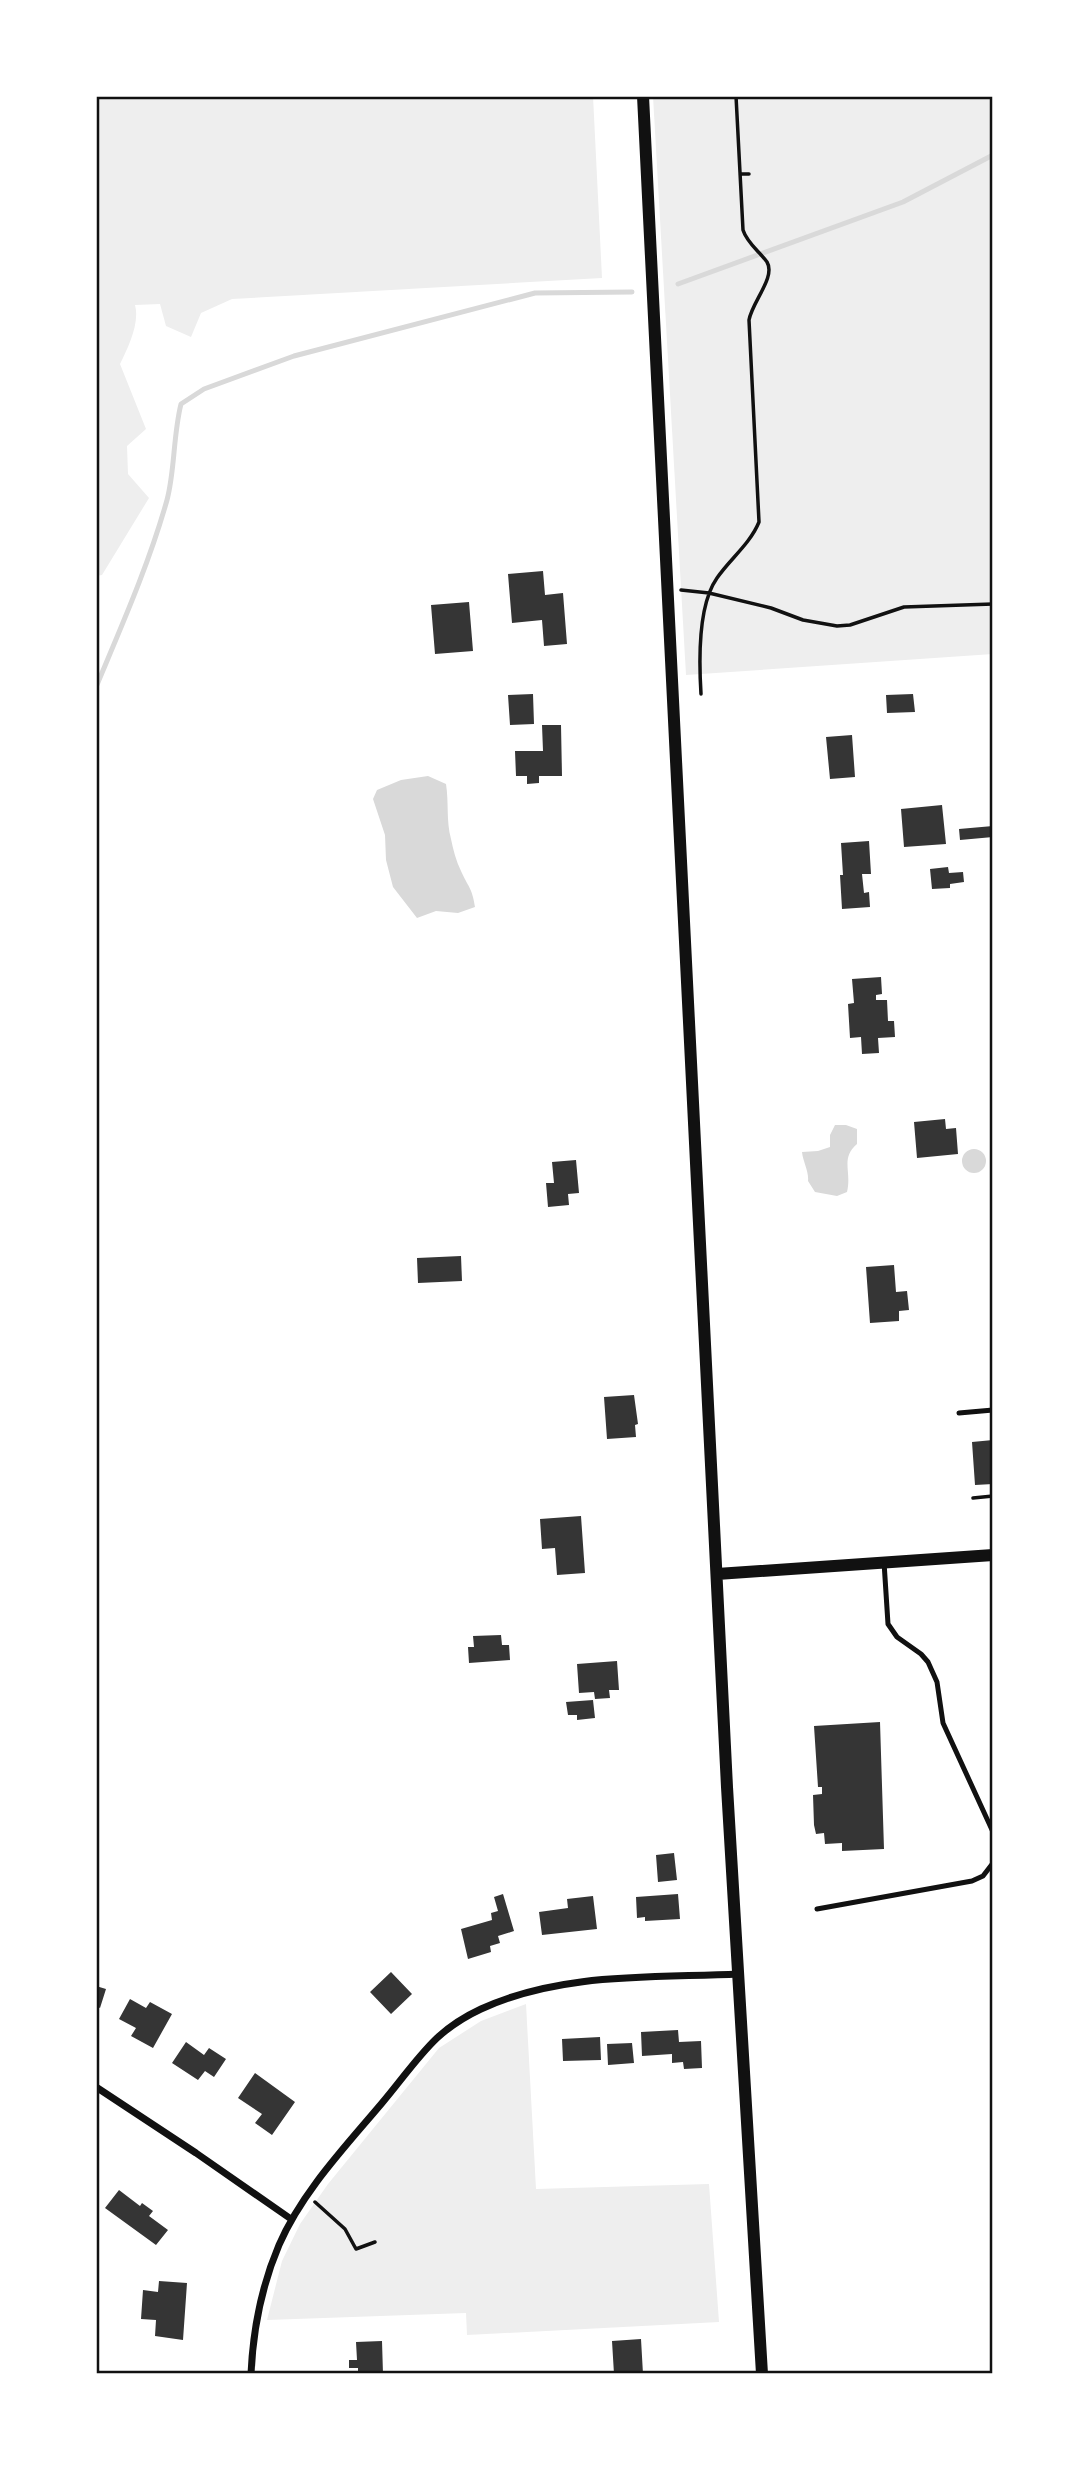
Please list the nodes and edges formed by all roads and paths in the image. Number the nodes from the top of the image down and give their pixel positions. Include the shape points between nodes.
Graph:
1 (643, 96) edge
2 (736, 96) edge
3 (740, 174) junction
4 (749, 174) dead end
5 (668, 589) junction
6 (709, 593) junction
7 (993, 604) edge
8 (701, 694) dead end
9 (993, 1410) edge
10 (959, 1413) dead end
11 (992, 1484) edge
12 (993, 1496) edge
13 (973, 1497) dead end
14 (993, 1555) edge
15 (884, 1562) junction
16 (717, 1574) junction
17 (993, 1832) edge
18 (993, 1863) edge
19 (817, 1909) dead end
20 (737, 1974) junction
21 (96, 2087) edge
22 (308, 2196) junction
23 (291, 2219) junction
24 (375, 2242) dead end
25 (251, 2374) edge
26 (762, 2374) edge

1 - 5 street
2 - 3 path
3 - 4 path
3 - 6 path via 743,230 769,265 770,274 749,320 759,522
5 - 6 path
5 - 16 street
6 - 7 path via 837,626 904,607
6 - 8 path via 698,656
9 - 10 lane
11 - 12 path
12 - 13 path
14 - 15 street
15 - 16 street
15 - 17 lane via 888,1624 928,1662 937,1682 943,1723
16 - 20 street
18 - 19 lane via 972,1881
20 - 22 street via 575,1982 482,2009 437,2039
20 - 26 street
21 - 23 street
22 - 23 street
22 - 24 path via 345,2229 356,2249
23 - 25 street via 262,2298

